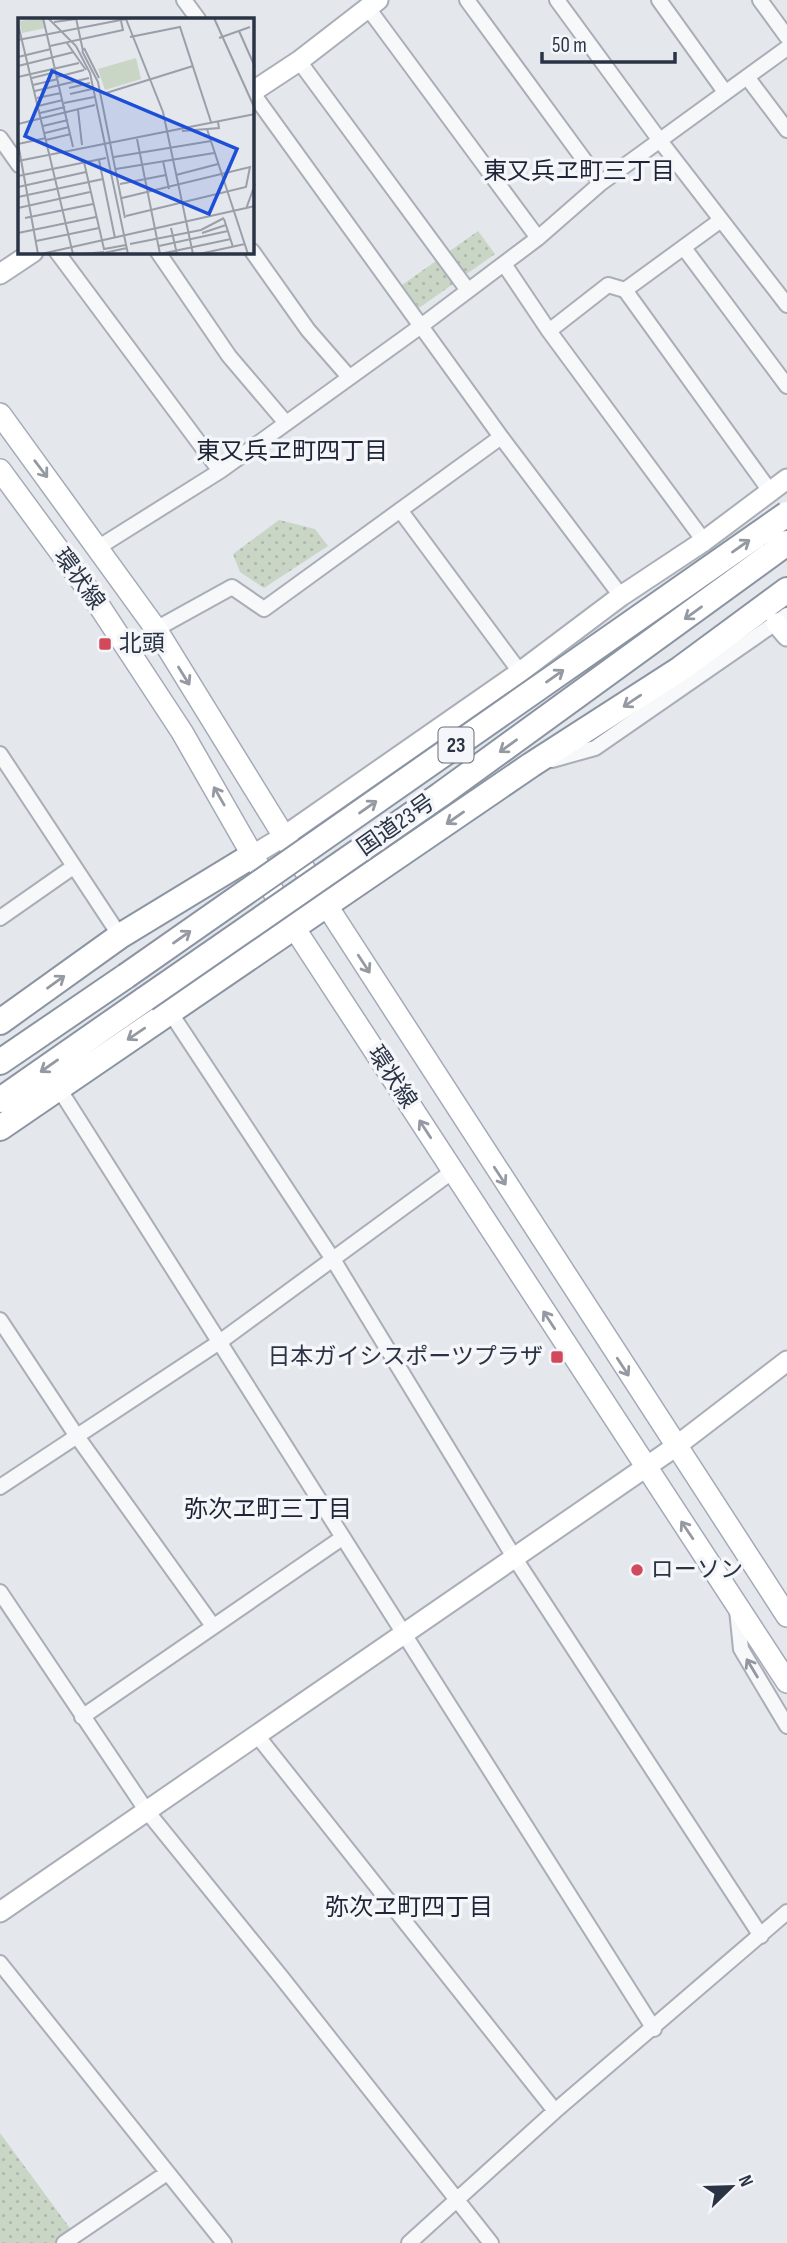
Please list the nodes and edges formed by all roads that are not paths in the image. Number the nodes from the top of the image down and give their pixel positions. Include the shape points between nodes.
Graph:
1 (184, 0) edge
2 (467, 0) edge
3 (557, 0) edge
4 (659, 0) edge
5 (760, 0) edge
6 (373, 4) edge
7 (197, 18) edge
8 (787, 37) edge
9 (787, 48) edge
10 (299, 61) junction
11 (747, 77) junction
12 (254, 91) edge
13 (725, 92) junction
14 (254, 95) edge
15 (787, 130) edge
16 (0, 138) edge
17 (661, 142) junction
18 (18, 165) edge
19 (601, 183) junction
20 (721, 220) junction
21 (538, 237) junction
22 (684, 248) junction
23 (30, 254) edge
24 (58, 254) edge
25 (159, 254) edge
26 (254, 254) edge
27 (504, 264) junction
28 (0, 274) edge
29 (467, 289) junction
30 (625, 290) junction
31 (787, 304) edge
32 (421, 326) junction
33 (549, 331) junction
34 (349, 377) junction
35 (787, 386) edge
36 (0, 414) edge
37 (286, 423) junction
38 (501, 436) junction
39 (0, 470) edge
40 (220, 471) junction
41 (787, 478) edge
42 (770, 491) junction
43 (400, 510) junction
44 (787, 514) edge
45 (704, 541) junction
46 (787, 543) edge
47 (99, 547) junction
48 (787, 590) edge
49 (621, 596) junction
50 (783, 624) edge
51 (156, 629) junction
52 (520, 672) junction
53 (0, 754) edge
54 (531, 765) junction
55 (284, 837) junction
56 (253, 855) junction
57 (73, 867) junction
58 (327, 906) junction
59 (0, 918) edge
60 (293, 926) junction
61 (120, 936) junction
62 (170, 1012) junction
63 (0, 1021) edge
64 (0, 1062) edge
65 (58, 1087) junction
66 (0, 1100) edge
67 (0, 1129) edge
68 (453, 1171) junction
69 (334, 1261) junction
70 (0, 1320) edge
71 (221, 1341) junction
72 (787, 1361) edge
73 (76, 1435) junction
74 (674, 1447) junction
75 (645, 1466) junction
76 (0, 1487) edge
77 (342, 1538) junction
78 (514, 1557) junction
79 (766, 1584) junction
80 (0, 1592) edge
81 (787, 1598) edge
82 (736, 1604) junction
83 (787, 1616) edge
84 (213, 1626) junction
85 (402, 1634) junction
86 (787, 1682) edge
87 (82, 1717) junction
88 (787, 1726) edge
89 (256, 1734) junction
90 (146, 1810) junction
91 (0, 1912) edge
92 (787, 1912) edge
93 (761, 1936) junction
94 (0, 1963) edge
95 (654, 2029) junction
96 (555, 2111) junction
97 (167, 2173) junction
98 (456, 2198) junction
99 (64, 2243) edge
100 (224, 2243) edge
101 (409, 2243) edge
102 (491, 2243) edge

1 - 7 street
2 - 19 street
3 - 17 street
4 - 13 street
5 - 8 street
6 - 10 street
6 - 21 street
9 - 11 street
10 - 12 street
10 - 29 street
11 - 13 street
11 - 15 street
13 - 17 street
14 - 32 street
16 - 18 street
17 - 19 street
17 - 20 street
19 - 21 street
20 - 22 street
20 - 31 street
21 - 27 street
22 - 30 street
22 - 35 street
23 - 28 street
24 - 40 street
25 - 37 street via 229,356
26 - 34 street via 308,330
27 - 29 street
27 - 33 street
29 - 32 street
30 - 33 street via 608,285
30 - 42 street
32 - 34 street
32 - 38 street
33 - 45 street
34 - 37 street
36 -> 47 main road, 環状線
37 - 40 street
38 - 43 street
38 - 49 street
56 -> 39 main road, 環状線 via 182,732 116,631
40 - 47 street
41 - 42 street
42 - 45 street
43 - 51 street via 264,609 232,587
43 - 52 street
64 -> 44 highway, 国道23号 / 23, bridge
45 - 49 street
46 -> 66 highway, 国道23号 / 23, bridge via 440,795
47 - 51 main road, 環状線
48 -> 54 highway via 680,669
49 - 52 street
50 - 54 street via 596,748
51 -> 55 main road, 環状線
52 - 55 street
53 - 57 street
54 -> 58 highway
55 - 56 street
55 - 58 main road, 環状線
56 - 60 main road, 環状線
56 - 61 highway
57 - 59 street
57 - 61 street
58 - 60 highway
58 -> 74 main road, 環状線
60 - 62 highway
68 -> 60 main road, 環状線
63 -> 61 highway
62 -> 65 highway
62 - 69 street
65 - 67 highway
65 - 71 street
68 - 69 street
75 -> 68 main road, 環状線
69 - 71 street
69 - 78 street
70 - 73 street
71 - 73 street
71 - 77 street
72 - 74 street
73 - 76 street
73 - 84 street
74 - 75 street
74 - 79 main road, 環状線
75 - 78 street
82 -> 75 main road, 環状線
77 - 84 street
77 - 85 street
78 - 85 street
78 - 93 street
79 - 81 street
79 - 83 main road, 環状線
80 - 87 street
82 - 86 main road, 環状線
88 -> 82 street via 741,1649
84 - 87 street
85 - 89 street
85 - 95 street
87 - 90 street
89 - 90 street
89 - 96 street
90 - 91 street
90 - 98 street
92 - 93 street
93 - 95 street
94 - 97 street
95 - 96 street
96 - 98 street
97 - 99 street
97 - 100 street
98 - 101 street
98 - 102 street

